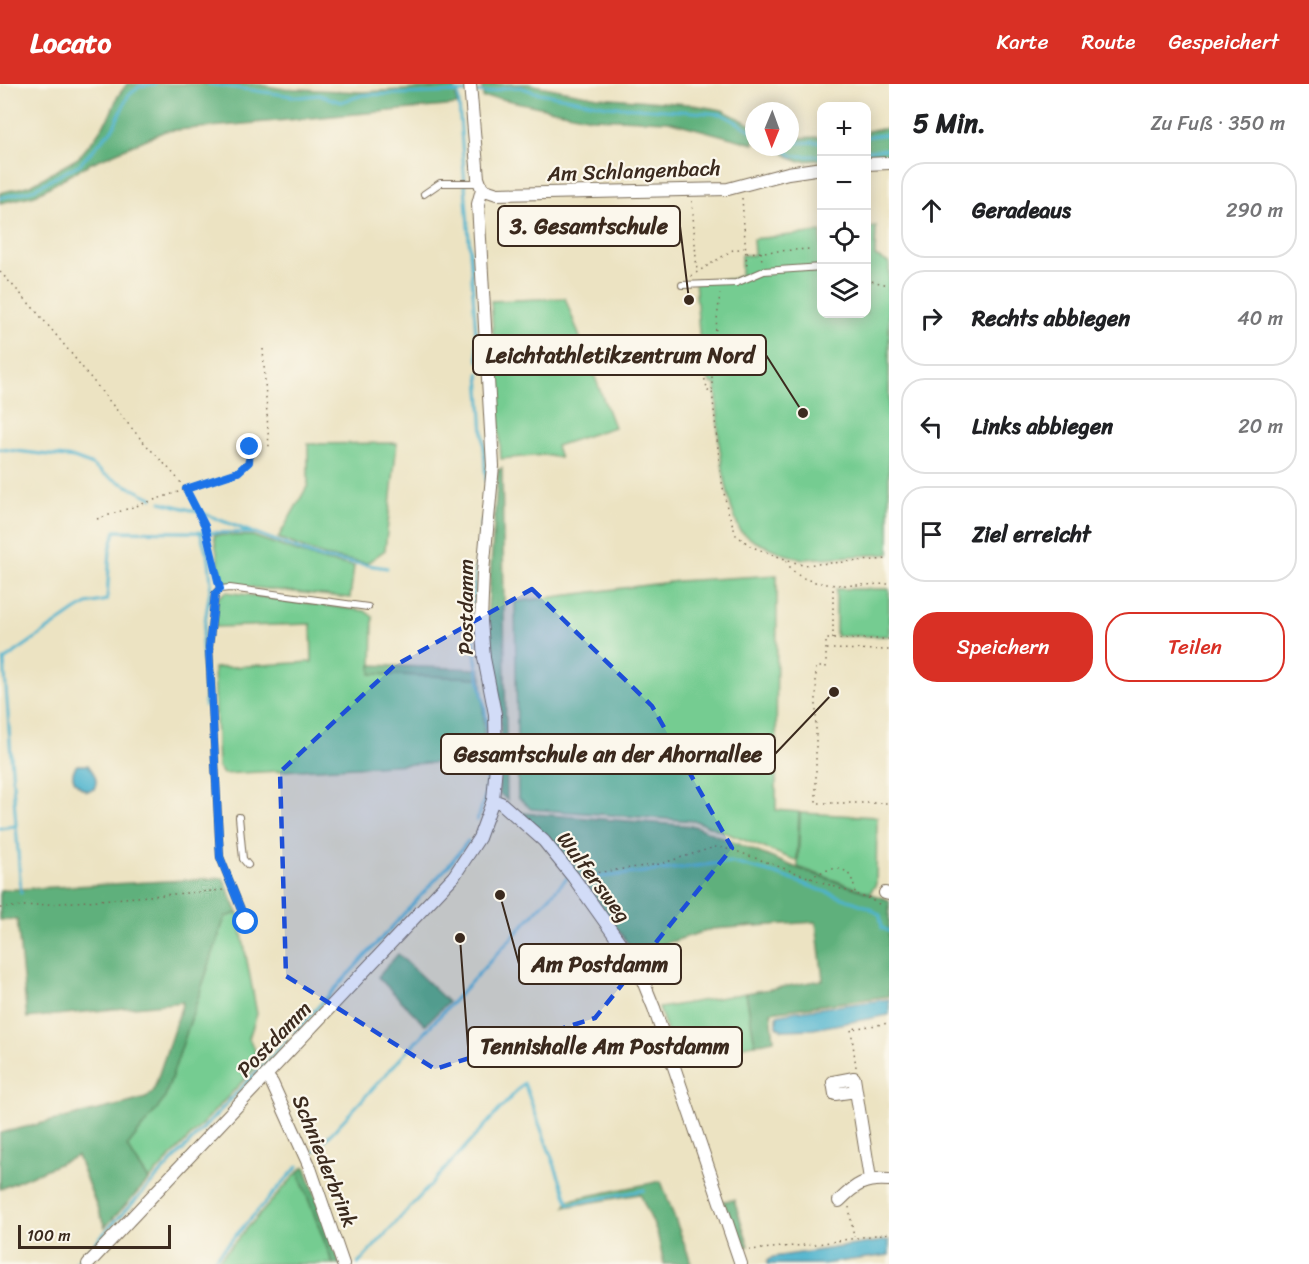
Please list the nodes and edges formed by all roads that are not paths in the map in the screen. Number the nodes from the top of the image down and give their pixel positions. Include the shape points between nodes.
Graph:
1 (470, 84) edge
2 (889, 163) edge
3 (871, 164) edge
4 (817, 169) edge
5 (473, 184) junction
6 (424, 194) dead end
7 (817, 267) edge
8 (682, 285) dead end
9 (368, 607) dead end
10 (493, 800) junction
11 (239, 818) dead end
12 (248, 865) dead end
13 (246, 922) dead end
14 (266, 1075) junction
15 (855, 1085) road end
16 (870, 1179) junction
17 (889, 1180) edge
18 (843, 1197) road end
19 (88, 1264) edge
20 (343, 1264) edge
21 (741, 1264) edge

1 - 5 street, Postdamm
2 - 3 street
4 - 5 street, Am Schlangenbach via 788,172 728,189 692,191 497,194
5 - 6 lane via 440,183
5 - 10 street, Postdamm via 478,204 493,466 481,621 497,734
7 - 8 lane via 763,272 736,283
9 - 13 lane via 230,588 215,594 209,647 220,857
10 - 14 street, Postdamm via 479,838 454,876
10 - 21 street, Wulfersweg via 544,841 573,876 643,981
11 - 12 lane via 243,859
14 - 19 street, Postdamm
14 - 20 street, Schniederbrink via 309,1165
15 - 16 street
16 - 17 street
16 - 18 street

